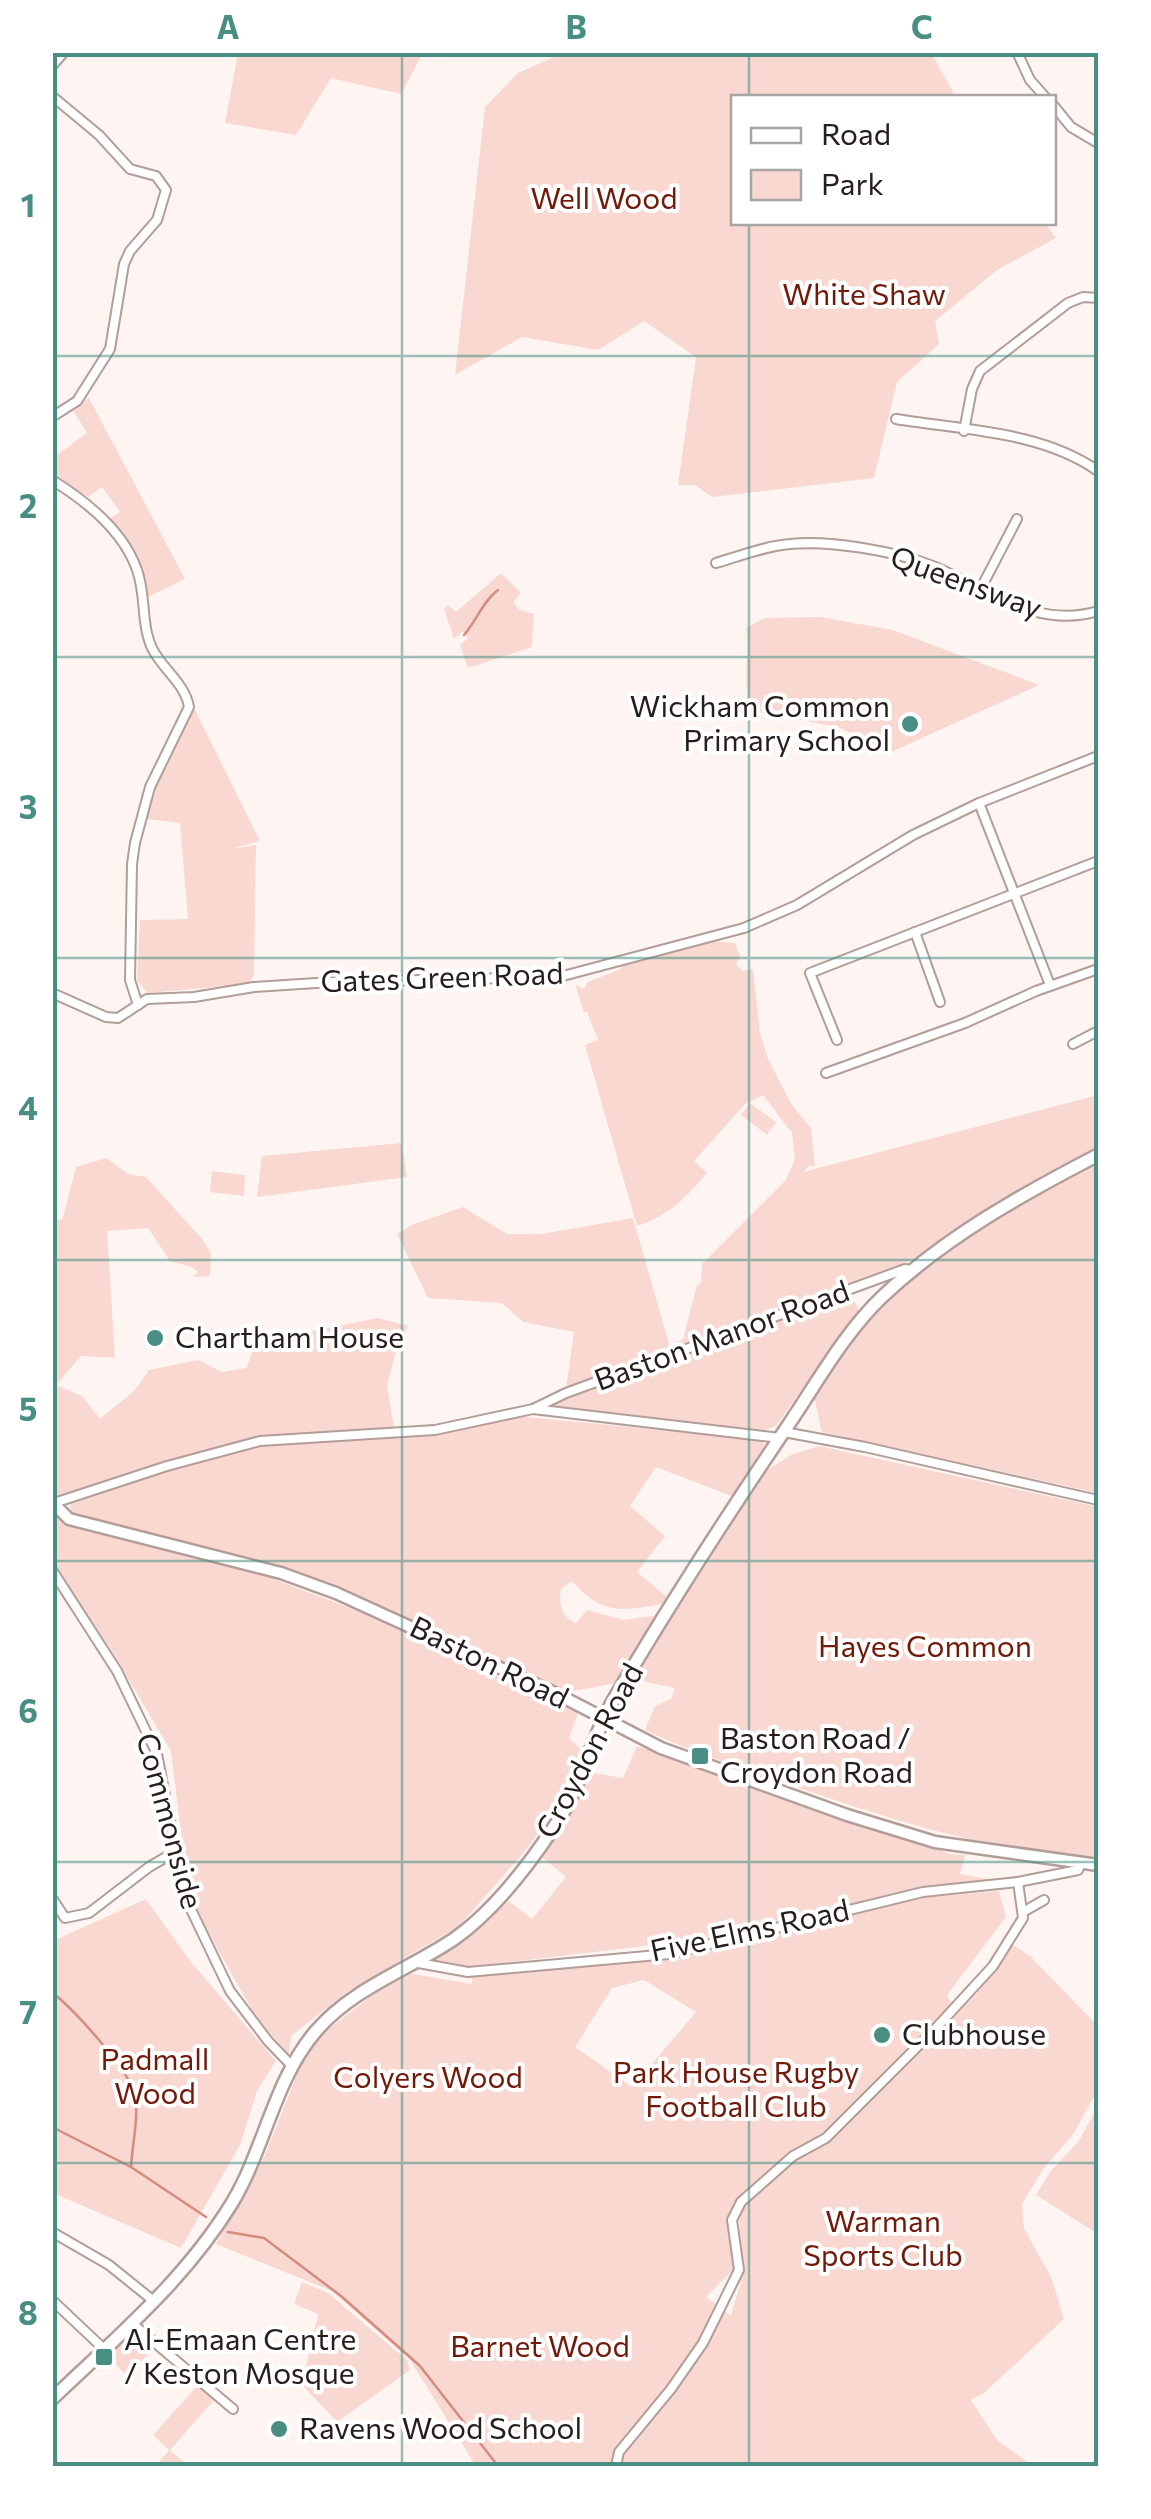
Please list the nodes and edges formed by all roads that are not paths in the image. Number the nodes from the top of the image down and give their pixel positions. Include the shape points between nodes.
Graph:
1 (64, 52) edge
2 (1017, 52) edge
3 (52, 66) edge
4 (1043, 95) edge
5 (52, 96) edge
6 (1056, 108) edge
7 (1098, 143) edge
8 (1098, 298) edge
9 (52, 418) edge
10 (896, 419) dead end
11 (964, 431) junction
12 (1098, 471) edge
13 (52, 480) edge
14 (1018, 519) dead end
15 (716, 563) dead end
16 (980, 590) junction
17 (1098, 611) edge
18 (1098, 756) edge
19 (979, 803) junction
20 (1098, 861) edge
21 (1014, 894) junction
22 (915, 932) junction
23 (1098, 969) edge
24 (1050, 985) junction
25 (52, 993) edge
26 (940, 1002) dead end
27 (138, 1005) junction
28 (1098, 1030) edge
29 (837, 1040) dead end
30 (1072, 1044) dead end
31 (826, 1073) dead end
32 (1098, 1155) edge
33 (914, 1270) junction
34 (533, 1409) junction
35 (782, 1435) junction
36 (1098, 1500) edge
37 (53, 1503) edge
38 (54, 1574) edge
39 (604, 1719) junction
40 (178, 1850) junction
41 (1081, 1864) junction
42 (1098, 1865) edge
43 (1018, 1882) junction
44 (52, 1898) edge
45 (1044, 1900) dead end
46 (1023, 1912) junction
47 (413, 1962) junction
48 (292, 2066) junction
49 (52, 2232) edge
50 (52, 2300) edge
51 (155, 2302) junction
52 (134, 2324) junction
53 (105, 2350) junction
54 (52, 2400) edge
55 (233, 2409) dead end
56 (616, 2466) edge

1 - 3 street
2 - 4 street
5 - 9 street via 130,169 156,176 166,190 158,220 124,264 110,349 77,401
6 - 7 street
8 - 11 street via 1068,303 980,371
10 - 11 street
11 - 12 street via 1040,443
13 - 27 street via 120,538 137,570 151,646 189,707 150,787 135,843 130,980
14 - 16 street
15 - 16 street, Queensway via 811,543 906,558
16 - 17 street, Queensway via 1036,612
18 - 19 street, Gates Green Road
19 - 21 street
19 - 27 street, Gates Green Road via 744,928 559,977 313,983
20 - 21 street
21 - 22 street
21 - 24 street
22 - 26 street
22 - 29 street via 810,973
23 - 24 street
24 - 31 street
25 - 27 street, Gates Green Road via 113,1018
28 - 30 street
32 - 33 highway, Croydon Road via 992,1211
33 - 34 street, Baston Manor Road
33 - 35 highway, Croydon Road via 868,1311
34 - 35 street
34 - 37 street via 435,1430 260,1441
35 - 36 street via 882,1450
35 - 39 highway, Croydon Road
37 - 39 main road, Baston Road via 72,1520 250,1560 336,1593
38 - 40 street, Commonside via 117,1671 157,1754
39 - 41 main road, Baston Road via 661,1748 935,1842
39 - 47 highway, Croydon Road via 566,1807 529,1861 472,1925
40 - 44 street via 89,1913 65,1918
40 - 48 street, Commonside via 185,1897 230,1991
41 - 42 main road, Baston Road
41 - 43 street, Five Elms Road
43 - 46 street
43 - 47 street, Five Elms Road via 923,1892 669,1954 468,1972
45 - 46 street
46 - 56 street via 973,1991 826,2138 793,2156 741,2202 732,2220 739,2270 703,2343 619,2452
47 - 48 highway, Croydon Road via 330,2017
48 - 51 highway, Croydon Road via 232,2203
49 - 51 street
50 - 53 street
51 - 52 highway, Croydon Road
52 - 53 highway, Croydon Road
52 - 55 street
53 - 54 highway, Croydon Road

